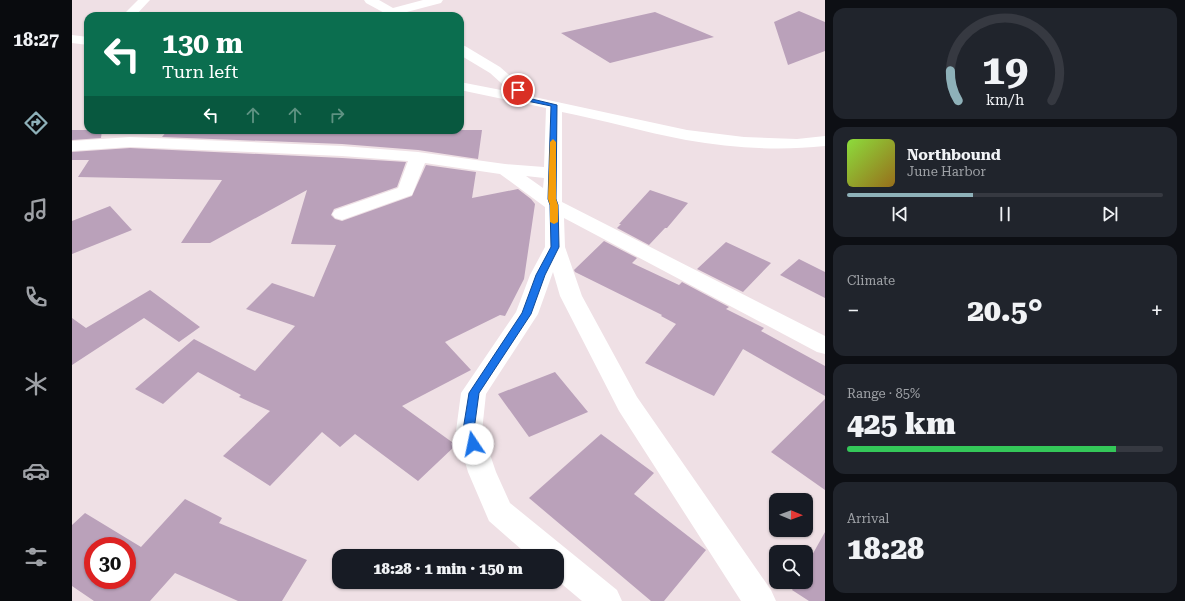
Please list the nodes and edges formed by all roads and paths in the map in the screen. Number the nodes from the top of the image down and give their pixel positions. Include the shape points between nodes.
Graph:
1 (144, 0) edge
2 (370, 0) edge
3 (437, 0) edge
4 (133, 12) edge
5 (391, 12) edge
6 (401, 12) edge
7 (72, 40) edge
8 (84, 41) edge
9 (464, 51) edge
10 (464, 87) edge
11 (530, 100) junction
12 (554, 105) junction
13 (825, 141) edge
14 (72, 146) edge
15 (418, 157) junction
16 (505, 169) junction
17 (552, 173) junction
18 (554, 205) junction
19 (342, 214) dead end
20 (555, 247) junction
21 (825, 346) edge
22 (544, 549) edge
23 (564, 566) edge
24 (606, 601) edge
25 (760, 601) edge

1 - 4 street
2 - 5 street
3 - 6 street
7 - 8 street
9 - 11 street via 496,70
10 - 11 street
11 - 12 street
12 - 13 street via 687,135 744,142 790,144
12 - 17 street
14 - 15 street via 130,142 342,151
15 - 16 street
15 - 19 street via 406,191
16 - 17 street
16 - 18 street
17 - 18 street
18 - 20 street
18 - 21 street
20 - 22 street via 541,275 527,314 474,393 468,430 499,512
20 - 25 street via 571,296 628,404
23 - 24 street

